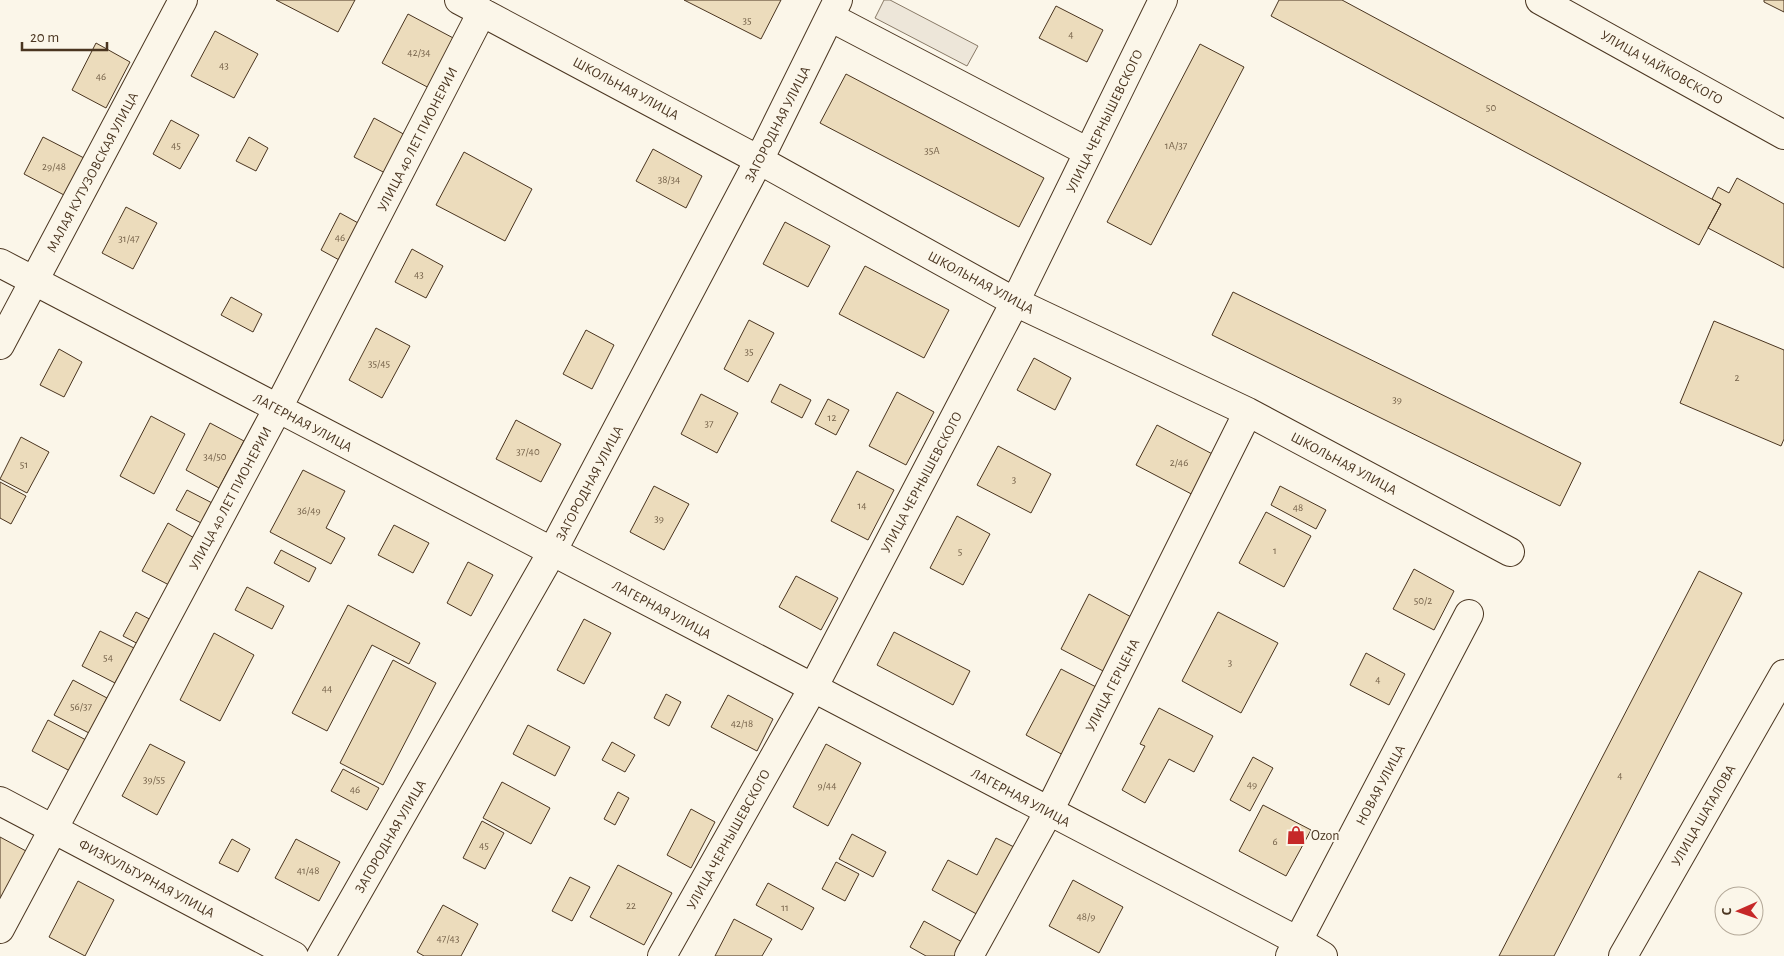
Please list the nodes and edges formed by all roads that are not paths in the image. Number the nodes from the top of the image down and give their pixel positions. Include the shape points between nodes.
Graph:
1 (183, 0) edge
2 (1163, 0) edge
3 (1540, 0) edge
4 (471, 6) edge
5 (834, 8) edge
6 (1784, 135) edge
7 (1088, 152) junction
8 (760, 160) junction
9 (0, 263) edge
10 (34, 281) junction
11 (1015, 302) junction
12 (0, 344) edge
13 (278, 408) junction
14 (1248, 412) junction
15 (552, 552) junction
16 (1510, 552) dead end
17 (1470, 614) dead end
18 (1784, 674) edge
19 (813, 688) junction
20 (0, 801) edge
21 (1048, 811) junction
22 (53, 829) junction
23 (0, 929) edge
24 (1294, 949) edge
25 (294, 956) edge
26 (321, 956) edge
27 (662, 956) edge
28 (969, 956) edge
29 (1324, 956) edge
30 (1623, 956) edge

1 - 10 street, МАЛАЯ КУТУЗОВСКАЯ УЛИЦА
2 - 7 street, УЛИЦА ЧЕРНЫШЕВСКОГО
3 - 6 street, УЛИЦА ЧАЙКОВСКОГО
4 - 8 street, ШКОЛЬНАЯ УЛИЦА
4 - 13 street, УЛИЦА 40 ЛЕТ ПИОНЕРИИ
5 - 7 street
5 - 8 street, ЗАГОРОДНАЯ УЛИЦА
7 - 11 street, УЛИЦА ЧЕРНЫШЕВСКОГО
8 - 11 street, ШКОЛЬНАЯ УЛИЦА
8 - 15 street, ЗАГОРОДНАЯ УЛИЦА
9 - 10 street, ЛАГЕРНАЯ УЛИЦА
10 - 12 street, МАЛАЯ КУТУЗОВСКАЯ УЛИЦА
10 - 13 street, ЛАГЕРНАЯ УЛИЦА
11 - 14 street, ШКОЛЬНАЯ УЛИЦА
11 - 19 street, УЛИЦА ЧЕРНЫШЕВСКОГО
13 - 15 street, ЛАГЕРНАЯ УЛИЦА
13 - 22 street, УЛИЦА 40 ЛЕТ ПИОНЕРИИ
14 - 16 street, ШКОЛЬНАЯ УЛИЦА
14 - 21 street, УЛИЦА ГЕРЦЕНА
15 - 19 street, ЛАГЕРНАЯ УЛИЦА
15 - 26 street, ЗАГОРОДНАЯ УЛИЦА
17 - 24 street, НОВАЯ УЛИЦА
18 - 30 street, УЛИЦА ШАТАЛОВА
19 - 21 street, ЛАГЕРНАЯ УЛИЦА
19 - 27 street, УЛИЦА ЧЕРНЫШЕВСКОГО
20 - 22 street, ФИЗКУЛЬТУРНАЯ УЛИЦА
21 - 24 street, ЛАГЕРНАЯ УЛИЦА
21 - 28 street, УЛИЦА ГЕРЦЕНА
22 - 23 street, УЛИЦА 40 ЛЕТ ПИОНЕРИИ
22 - 25 street, ФИЗКУЛЬТУРНАЯ УЛИЦА
24 - 29 street, ЛАГЕРНАЯ УЛИЦА

